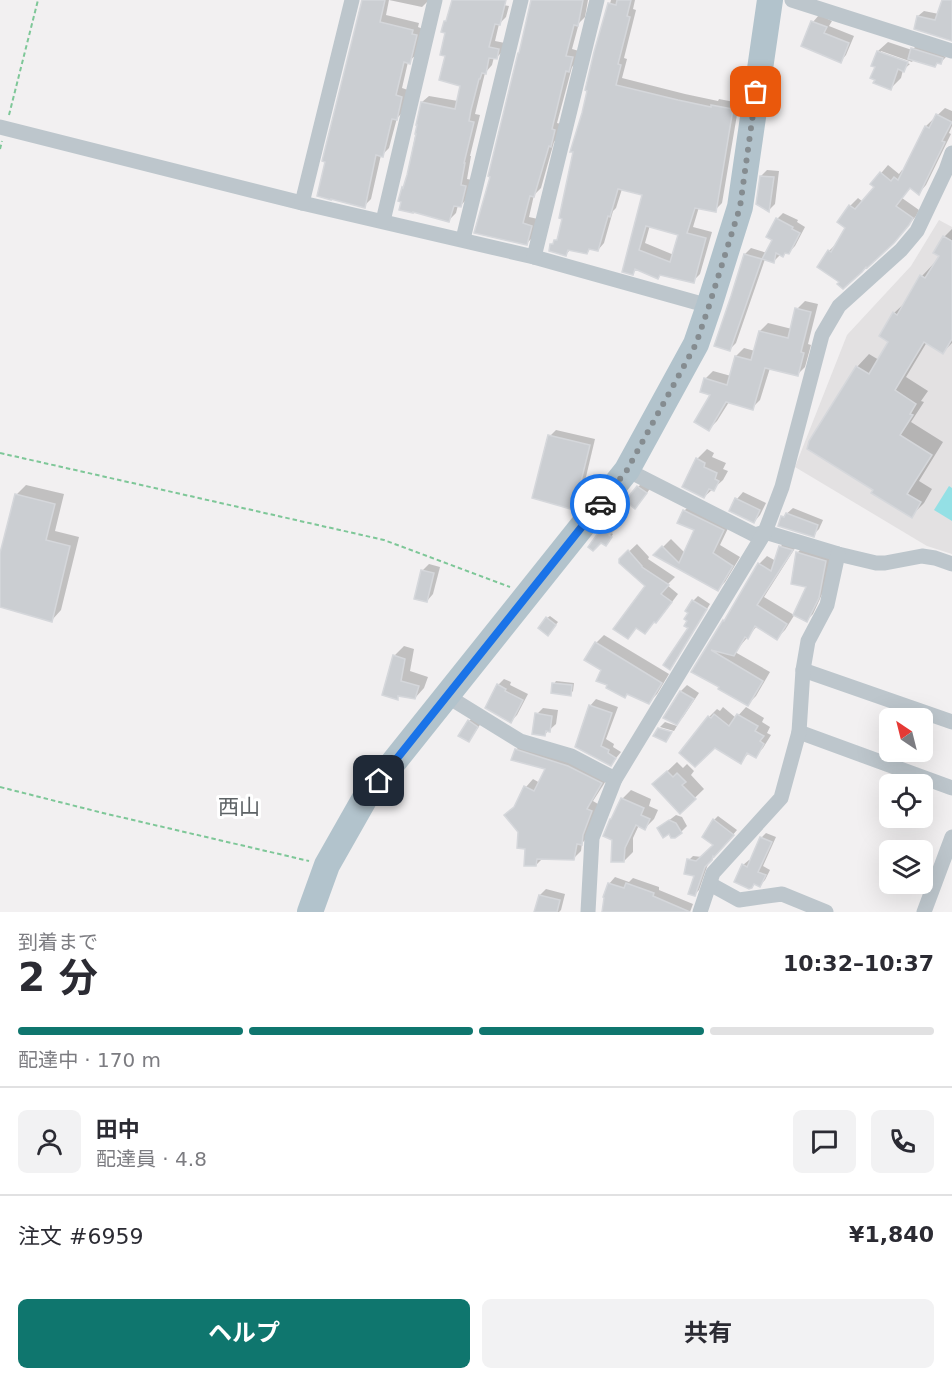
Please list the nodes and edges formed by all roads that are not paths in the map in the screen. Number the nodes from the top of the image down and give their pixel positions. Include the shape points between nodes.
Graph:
1 (352, 0) edge
2 (435, 0) edge
3 (521, 0) edge
4 (597, 0) edge
5 (770, 0) edge
6 (792, 0) edge
7 (952, 51) edge
8 (3, 128) edge
9 (952, 153) edge
10 (949, 168) edge
11 (302, 203) junction
12 (383, 221) junction
13 (463, 240) junction
14 (534, 257) junction
15 (709, 306) junction
16 (627, 470) junction
17 (765, 532) junction
18 (838, 554) junction
19 (952, 564) edge
20 (803, 669) junction
21 (447, 696) junction
22 (952, 722) edge
23 (799, 732) junction
24 (615, 779) junction
25 (952, 788) edge
26 (952, 837) edge
27 (710, 884) junction
28 (310, 912) edge
29 (588, 912) edge
30 (700, 912) edge
31 (826, 912) edge
32 (924, 912) edge

1 - 11 street
2 - 12 street
3 - 13 street
4 - 14 street
5 - 15 main road via 740,207
6 - 7 street
8 - 11 street
9 - 10 street
10 - 17 street via 917,231 839,306 822,335 782,487
11 - 12 street
12 - 13 street
13 - 14 street
14 - 15 street
15 - 16 main road via 696,344
16 - 17 street via 755,535
16 - 21 main road
17 - 18 street
17 - 24 street
18 - 19 street via 876,563 922,556
18 - 20 street via 827,605 808,641
20 - 22 street
20 - 23 street
21 - 24 street via 520,741 572,756
21 - 28 main road via 366,798 327,865
23 - 25 street
23 - 27 street via 781,798 713,873
24 - 29 street via 592,838
26 - 32 street
27 - 30 street
27 - 31 street via 739,900 782,894

